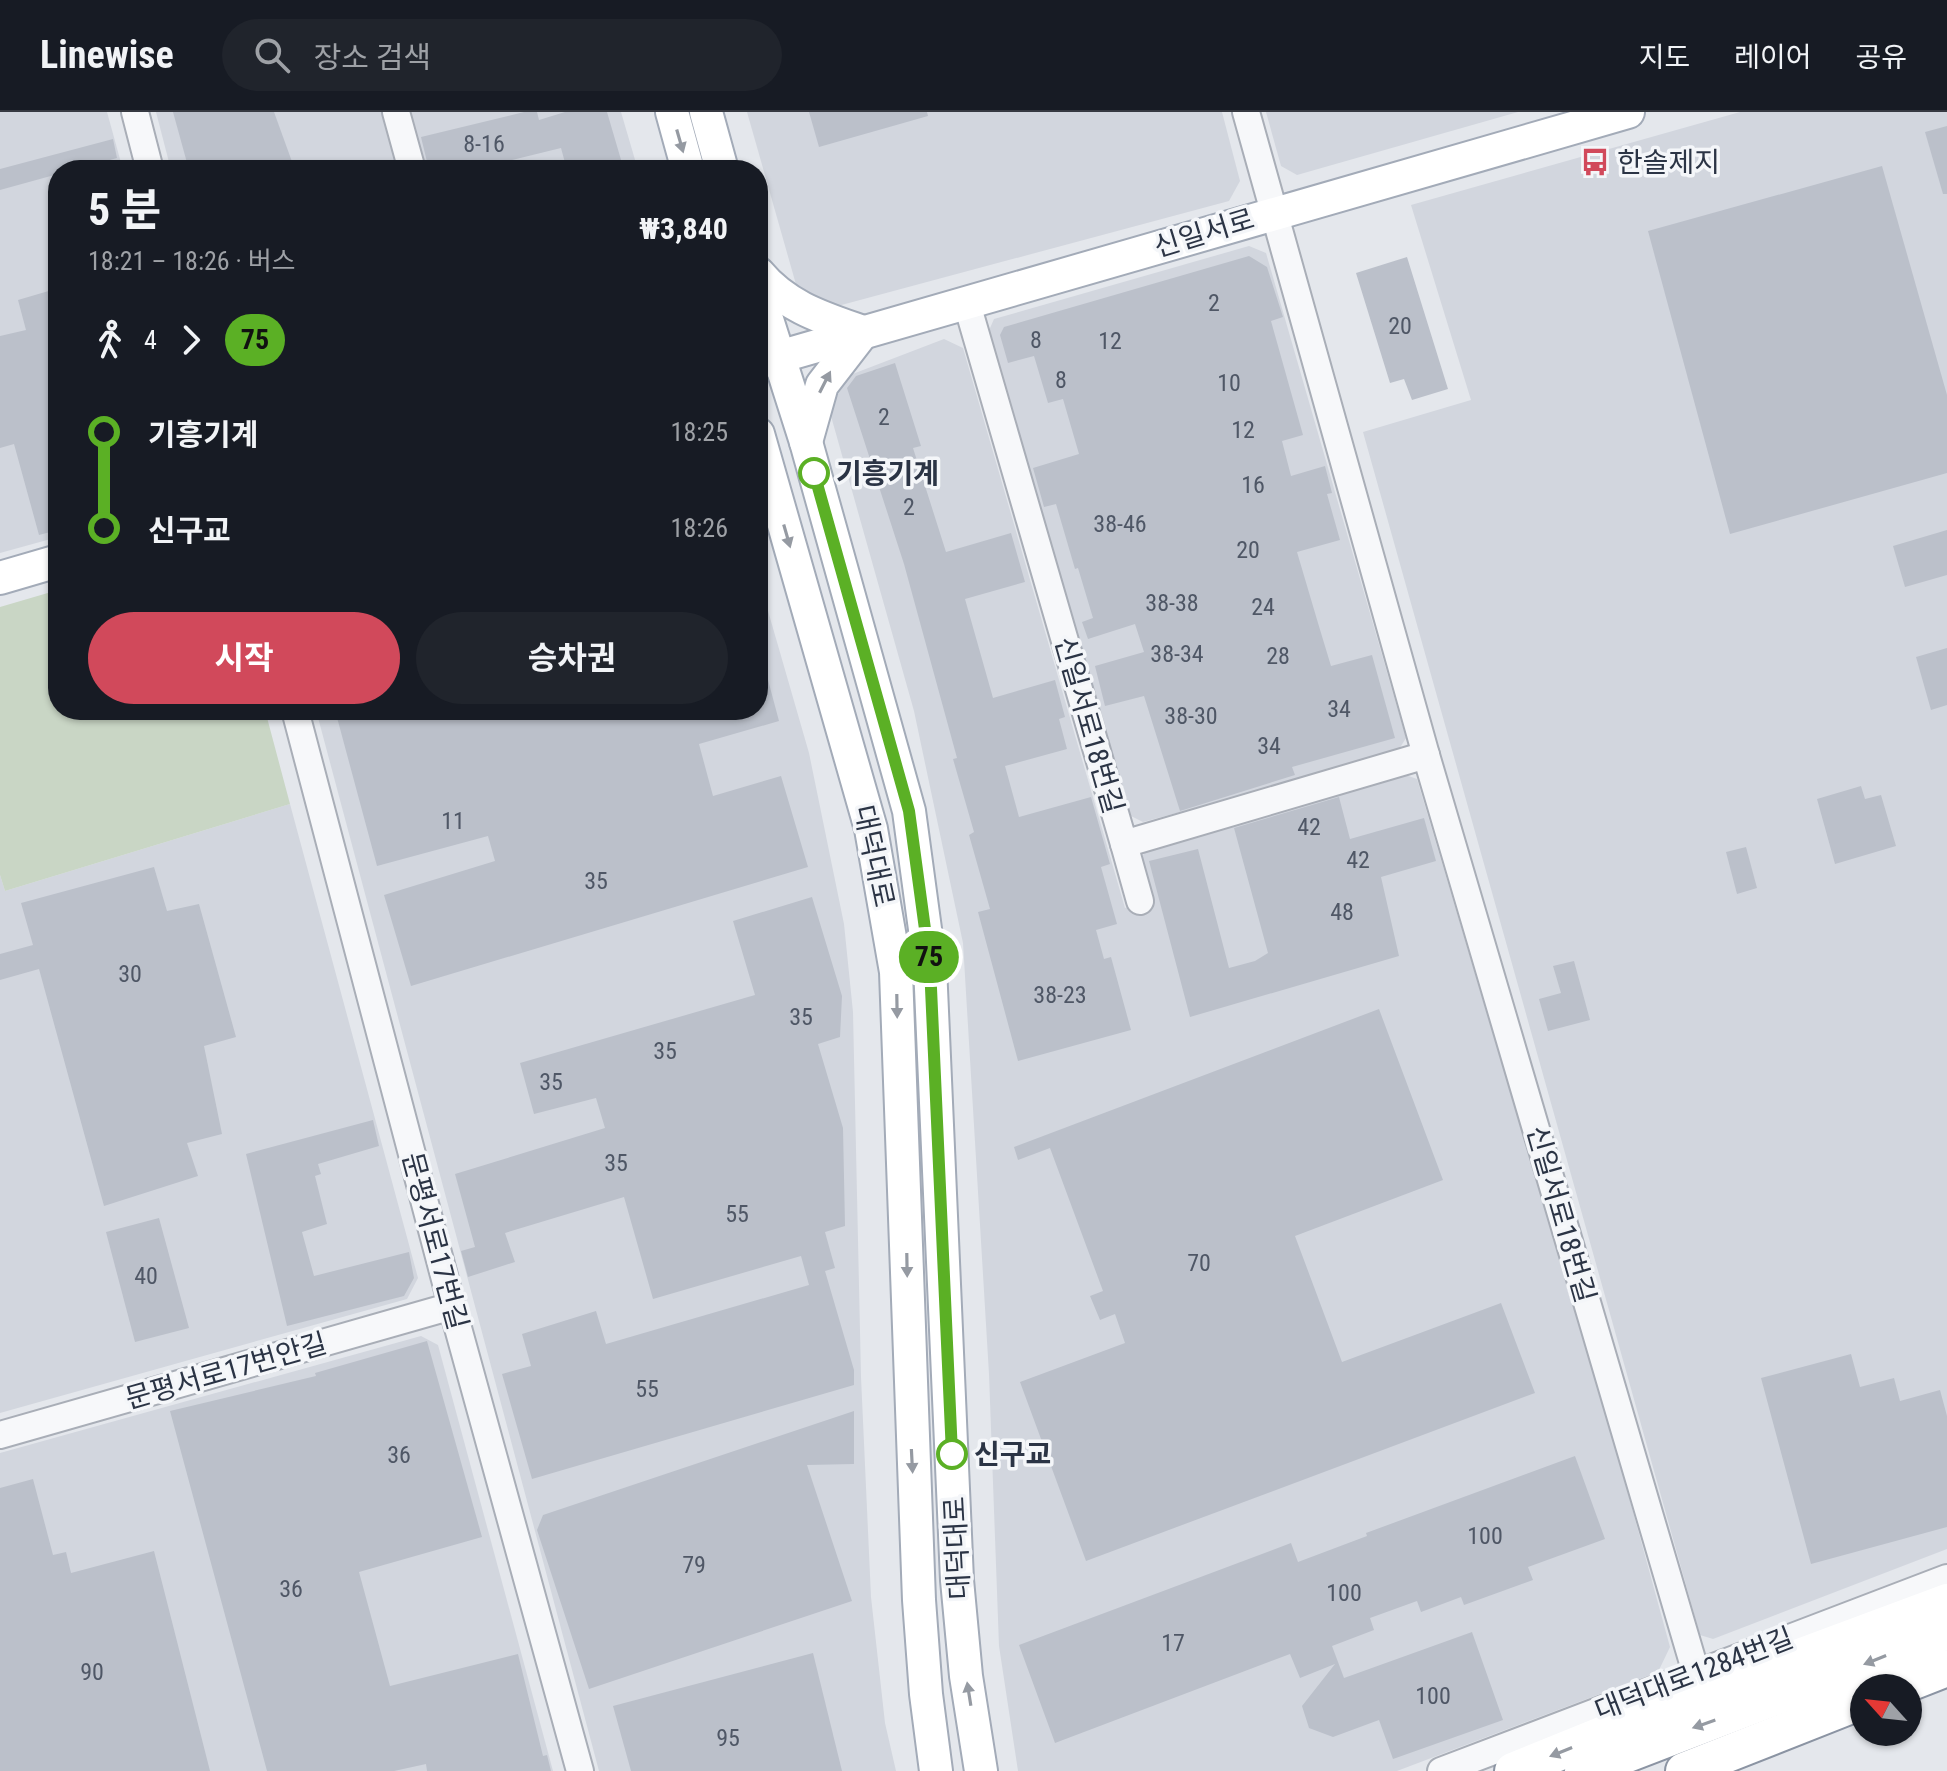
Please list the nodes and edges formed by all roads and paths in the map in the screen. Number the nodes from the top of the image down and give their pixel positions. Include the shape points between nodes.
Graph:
1 (135, 112) edge
2 (396, 112) edge
3 (672, 112) edge
4 (706, 112) edge
5 (1246, 112) edge
6 (1628, 112) edge
7 (147, 160) edge
8 (409, 160) edge
9 (685, 160) edge
10 (719, 160) edge
11 (1274, 212) junction
12 (768, 285) edge
13 (967, 304) junction
14 (863, 332) junction
15 (769, 360) edge
16 (806, 442) junction
17 (768, 475) edge
18 (48, 564) edge
19 (0, 578) edge
20 (298, 720) edge
21 (1426, 755) junction
22 (1124, 844) junction
23 (1140, 901) dead end
24 (452, 1306) junction
25 (0, 1435) edge
26 (1947, 1578) edge
27 (1947, 1602) edge
28 (1947, 1631) edge
29 (1947, 1668) edge
30 (1696, 1673) junction
31 (1922, 1678) edge
32 (1850, 1705) edge
33 (1777, 1734) junction
34 (580, 1771) edge
35 (936, 1771) edge
36 (981, 1771) edge
37 (1441, 1771) edge
38 (1513, 1771) edge
39 (1583, 1771) edge
40 (1684, 1771) edge
41 (1734, 1771) edge

1 - 7 street
2 - 8 street
3 -> 9 main road
4 - 10 main road
5 - 11 street, 신일서로18번길
6 - 11 main road, 신일서로
11 - 13 main road, 신일서로
11 - 21 street, 신일서로18번길
12 - 14 main road via 801,310
13 - 14 main road, 신일서로
13 - 22 street, 신일서로18번길
14 - 15 main road, 신일서로
16 -> 14 main road via 822,385
15 - 16 main road, 대덕대로
36 -> 16 main road, 대덕대로 via 957,1580 930,966 909,811
17 -> 35 main road, 대덕대로 via 871,829 896,972 917,1569
18 - 19 main road
20 - 24 street, 문평서로17번길
21 - 22 street, 신일서로18번길
21 - 30 street, 신일서로18번길
22 - 23 street
24 - 25 street, 문평서로17번안길
24 - 34 street, 문평서로17번길
26 - 30 street, 대덕대로1284번길
27 -> 38 highway
28 -> 39 highway
29 - 31 highway
30 - 37 street, 대덕대로1284번길
32 - 33 highway
33 - 40 highway
33 - 41 highway

